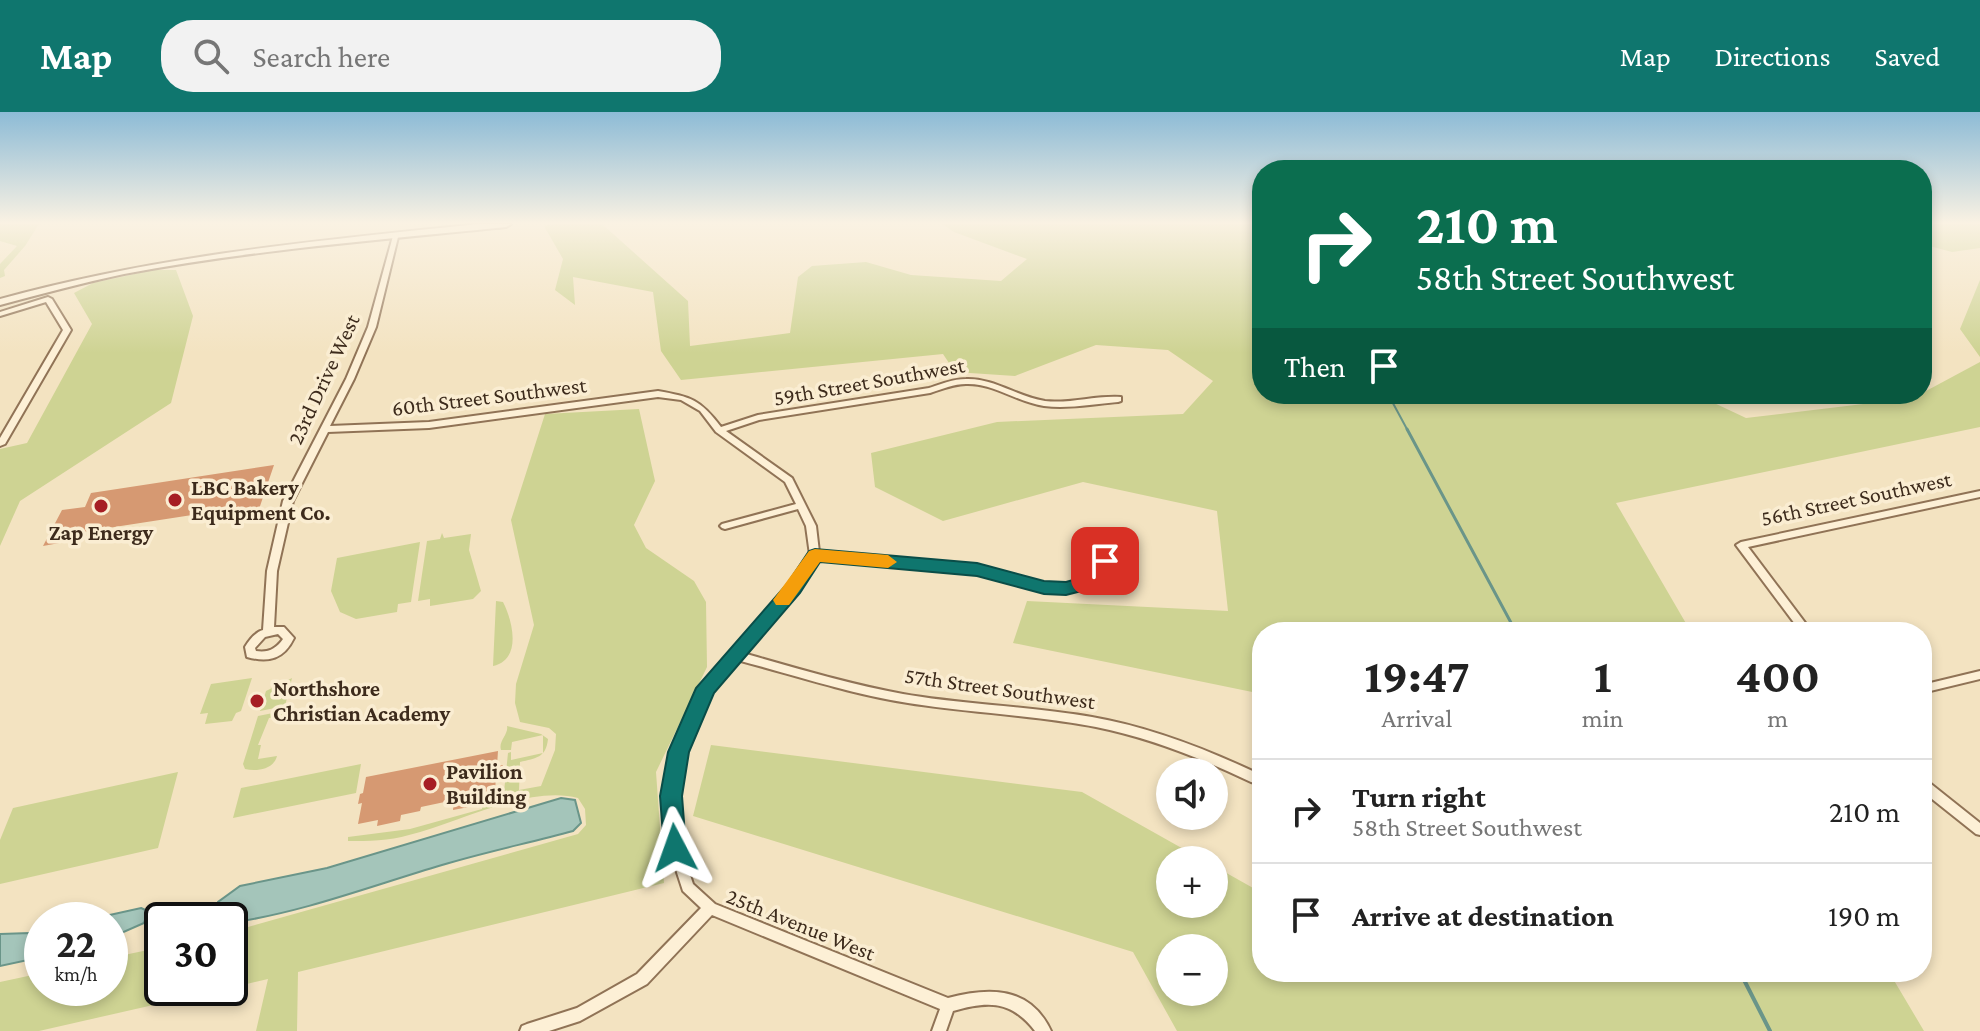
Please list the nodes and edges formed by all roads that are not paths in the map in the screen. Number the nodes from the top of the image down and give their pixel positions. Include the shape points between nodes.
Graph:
1 (152, 267) edge
2 (387, 267) edge
3 (0, 302) edge
4 (0, 314) edge
5 (1118, 399) dead end
6 (5, 426) edge
7 (325, 429) junction
8 (719, 430) junction
9 (1, 444) edge
10 (1980, 494) edge
11 (802, 505) junction
12 (725, 526) dead end
13 (815, 555) junction
14 (1105, 561) dead end
15 (1799, 622) edge
16 (268, 632) dead end
17 (734, 655) junction
18 (1980, 675) edge
19 (1932, 687) edge
20 (1252, 776) edge
21 (1932, 792) edge
22 (1980, 830) edge
23 (710, 908) junction
24 (948, 1005) junction
25 (527, 1031) edge
26 (939, 1031) edge
27 (1044, 1031) edge

1 - 3 street
2 - 7 street, 23rd Drive West via 372,327
4 - 6 street via 48,299 67,330 38,383
5 - 8 street, 59th Street Southwest via 1049,404 987,383 956,380 930,390 758,418
6 - 9 street
7 - 8 street, 60th Street Southwest via 429,425 658,394 683,398 703,409
7 - 16 street, 23rd Drive West via 288,501 272,571
8 - 11 street via 789,480
10 - 15 street, 56th Street Southwest via 1741,545
11 - 12 street
11 - 13 street
13 - 14 street via 977,569 1066,588 1087,583
13 - 17 street, 25th Avenue West via 793,589
17 - 20 street, 57th Street Southwest via 881,694 1128,730 1199,750
17 - 23 street, 25th Avenue West via 706,688 678,752 671,796 675,848 688,887
18 - 19 street
21 - 22 street
23 - 24 street, 25th Avenue West
23 - 25 street via 642,979 580,1014
24 - 26 street
24 - 27 street via 983,995 1012,1001 1031,1012

